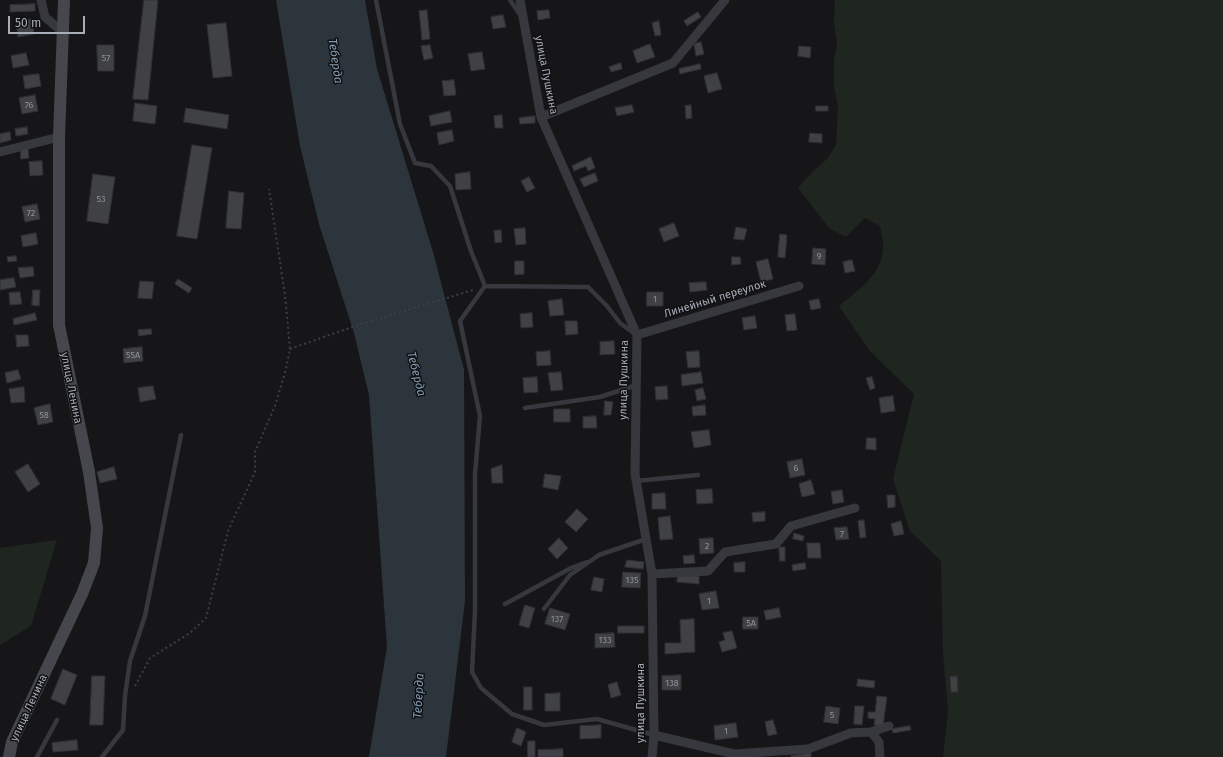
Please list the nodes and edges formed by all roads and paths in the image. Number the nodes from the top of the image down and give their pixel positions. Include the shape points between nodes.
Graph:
1 (41, 0) edge
2 (64, 0) edge
3 (376, 0) edge
4 (510, 0) edge
5 (520, 0) edge
6 (725, 0) edge
7 (524, 21) junction
8 (64, 33) junction
9 (541, 117) junction
10 (59, 137) junction
11 (0, 152) edge
12 (269, 189) dead end
13 (485, 286) junction
14 (799, 286) dead end
15 (637, 336) junction
16 (290, 349) junction
17 (636, 385) junction
18 (525, 408) dead end
19 (181, 435) dead end
20 (698, 475) dead end
21 (636, 481) junction
22 (855, 508) dead end
23 (646, 539) junction
24 (592, 560) junction
25 (652, 574) junction
26 (505, 604) dead end
27 (544, 609) dead end
28 (125, 704) junction
29 (57, 720) dead end
30 (889, 726) dead end
31 (872, 732) junction
32 (654, 735) junction
33 (8, 757) edge
34 (37, 757) edge
35 (102, 757) edge
36 (652, 757) edge
37 (880, 757) edge

1 - 8 street via 45,17
2 - 8 main road, улица Ленина
3 - 13 lane via 400,124 415,163 431,166 450,186 470,251
4 - 7 lane
5 - 7 street, улица Пушкина
6 - 9 street via 673,63
7 - 9 street, улица Пушкина
8 - 10 main road, улица Ленина
9 - 15 street, улица Пушкина
10 - 11 street
10 - 33 main road, улица Ленина via 59,324 97,528 94,563 82,594 12,742
12 - 16 path via 285,295
13 - 15 lane via 588,287 620,323
13 - 16 path
13 - 32 lane via 460,321 480,416 476,474 472,672 480,688 512,714 537,723 544,725 597,719
14 - 15 street, Линейный переулок
15 - 17 street, улица Пушкина
16 - 28 path via 274,406 255,452 256,472 228,531 206,618 190,633 150,658
17 - 18 lane via 600,397
17 - 21 street, улица Пушкина
19 - 28 lane via 145,616 130,661
20 - 21 lane
21 - 23 street, улица Пушкина
22 - 25 street via 791,526 776,544 725,552 708,571
23 - 24 lane via 599,555
23 - 25 street, улица Пушкина
24 - 26 lane via 571,568
24 - 27 lane via 570,575
25 - 32 street, улица Пушкина
28 - 35 lane via 123,730
29 - 34 lane
30 - 31 street
31 - 32 street via 851,733 808,749 734,754
31 - 37 street via 879,742
32 - 36 street, улица Пушкина

